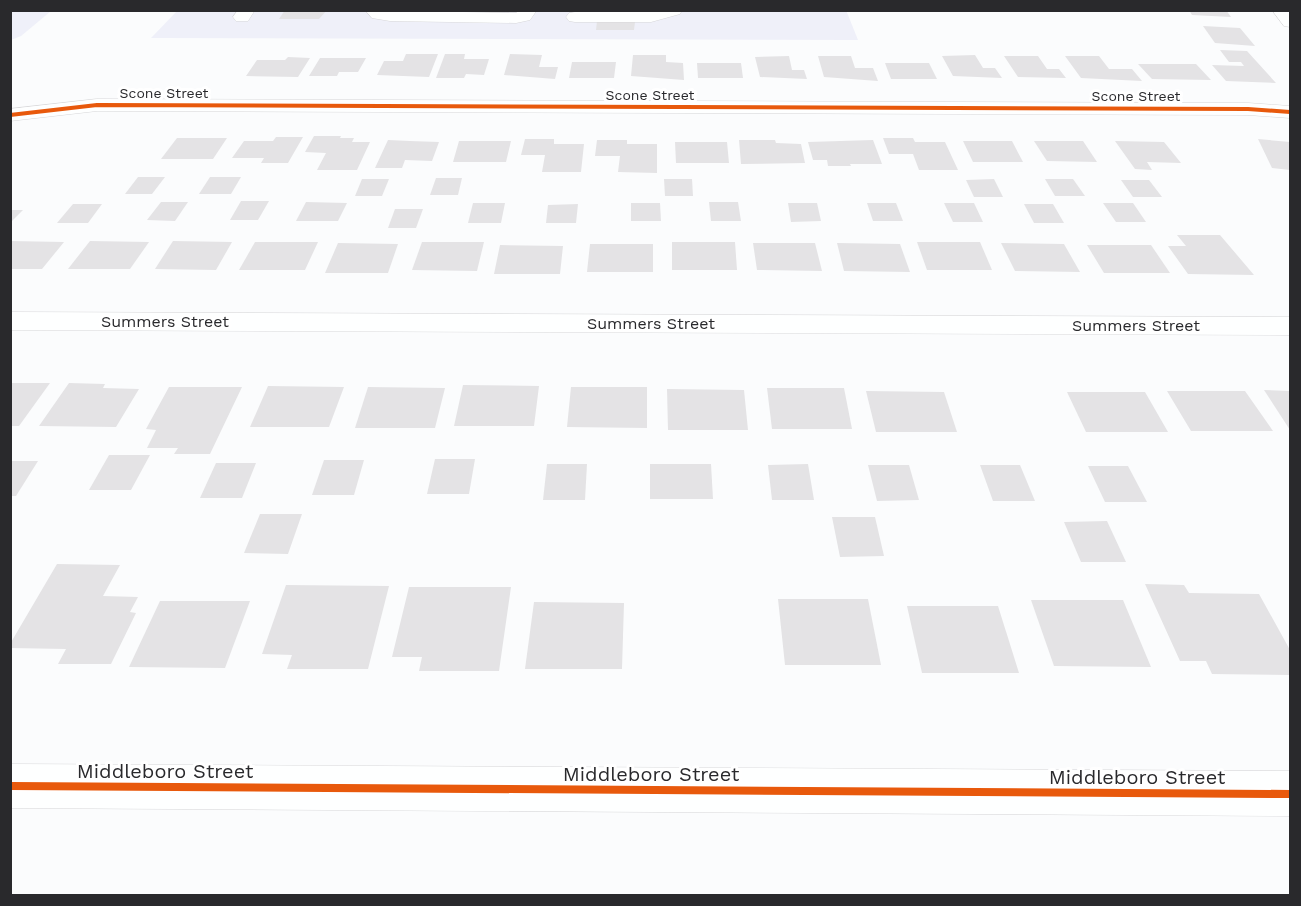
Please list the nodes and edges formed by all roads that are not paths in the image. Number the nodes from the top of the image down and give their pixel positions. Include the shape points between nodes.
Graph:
1 (373, 10) edge
2 (529, 10) edge
3 (674, 10) edge
4 (1280, 10) edge
5 (575, 17) dead end
6 (1290, 22) edge
7 (1290, 112) edge
8 (10, 115) edge
9 (10, 321) edge
10 (1290, 326) edge
11 (10, 786) edge
12 (1290, 794) edge

1 - 2 street via 390,16 516,18
3 - 5 street via 651,17
4 - 6 street
7 - 8 street, Scone Street via 1248,108 97,105
9 - 10 street, Summers Street
11 - 12 street, Middleboro Street

